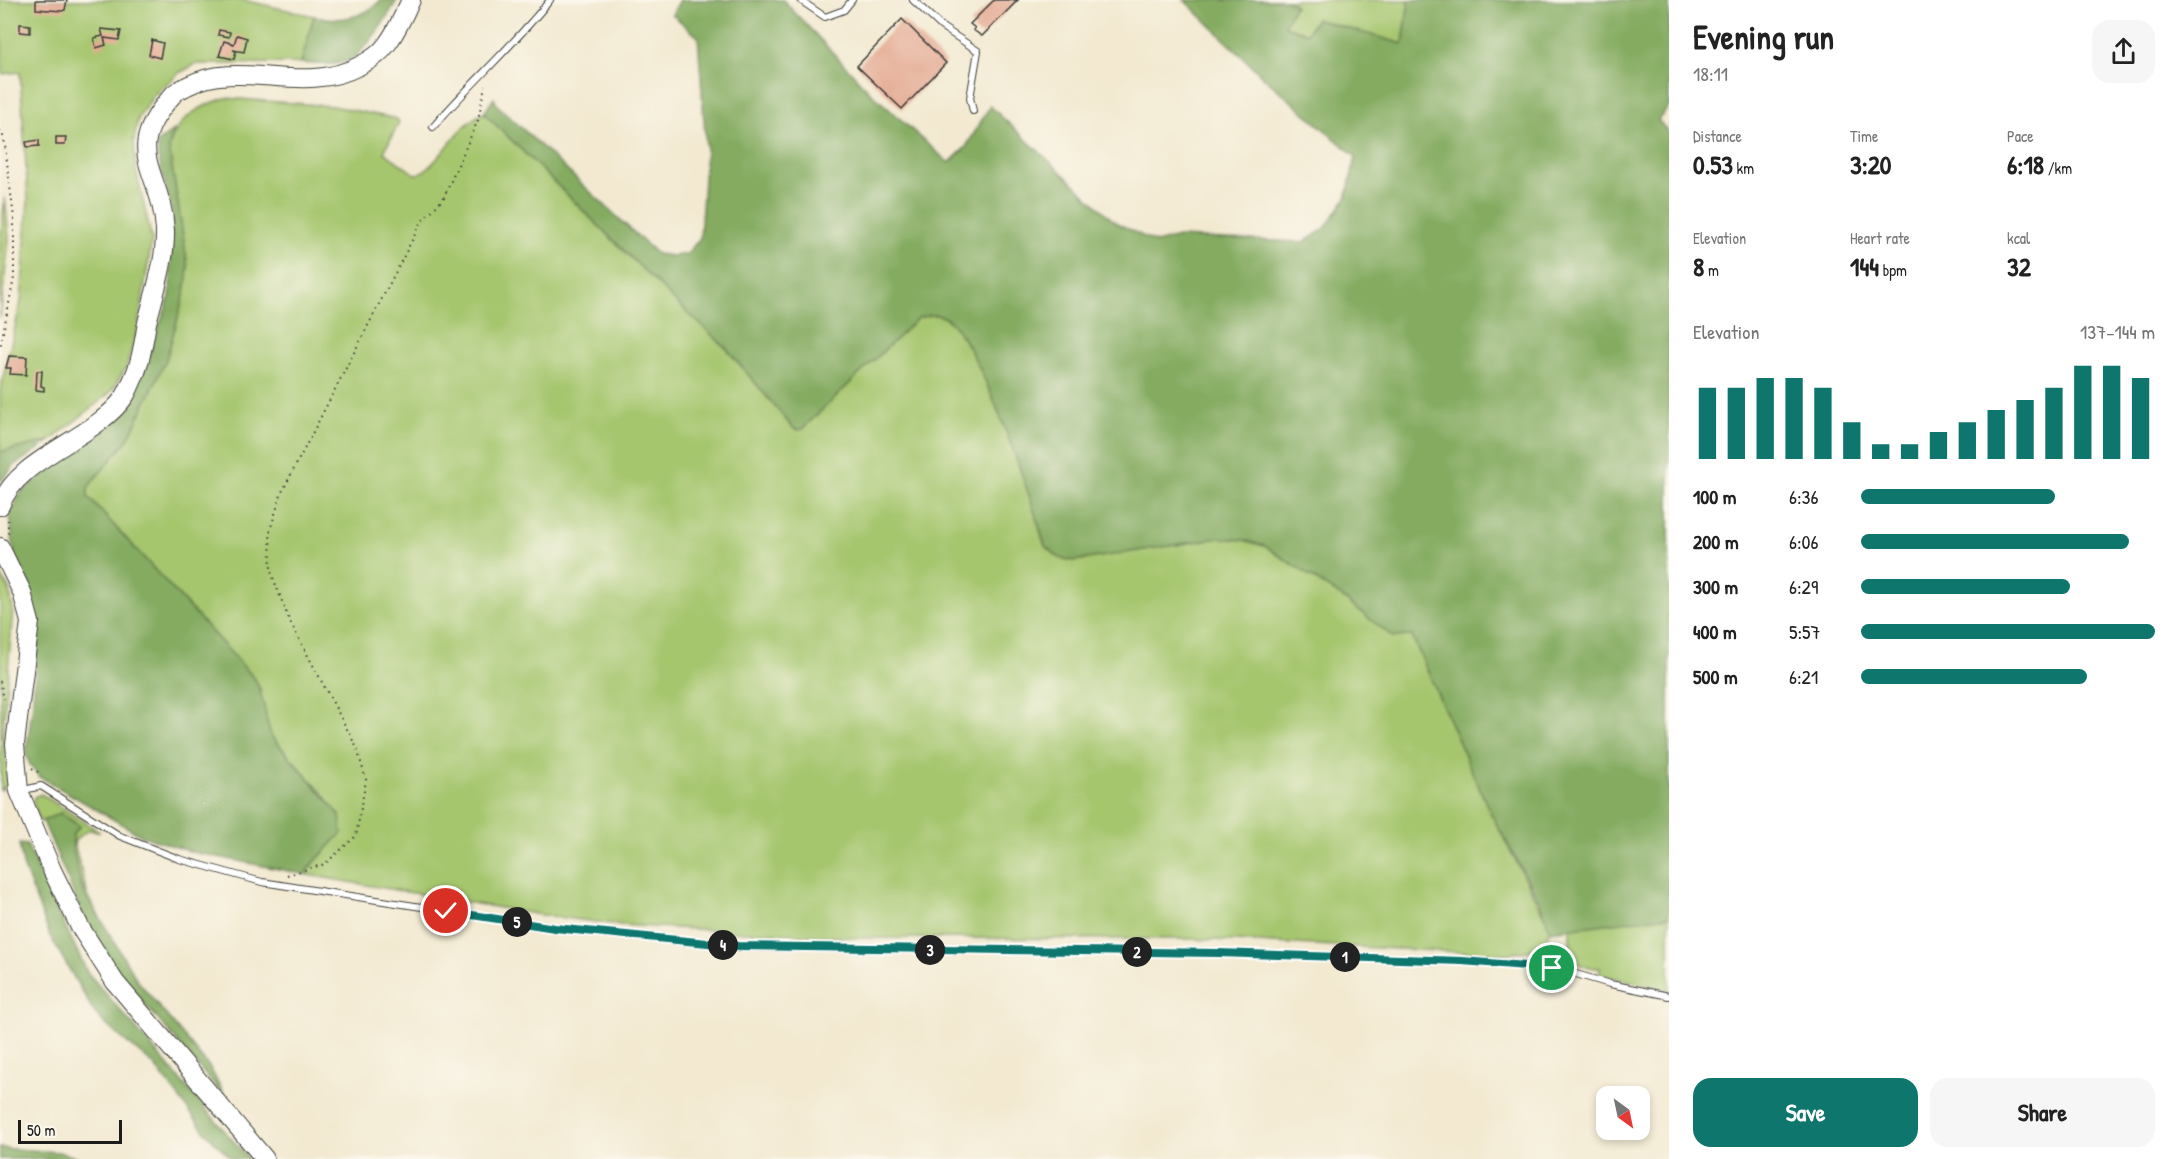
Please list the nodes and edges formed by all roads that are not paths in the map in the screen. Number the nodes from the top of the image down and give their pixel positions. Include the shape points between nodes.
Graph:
1 (411, 0) edge
2 (550, 0) edge
3 (800, 0) edge
4 (852, 0) edge
5 (913, 0) edge
6 (973, 111) dead end
7 (433, 127) dead end
8 (0, 506) edge
9 (0, 548) edge
10 (19, 791) junction
11 (1669, 996) edge
12 (266, 1159) edge

1 - 8 main road via 387,45 343,74 309,80 225,75 201,79 173,94 148,129 144,154 165,230 137,369 124,397 103,418 18,479 3,496
2 - 7 lane via 522,35 461,93
3 - 4 lane via 825,17 844,10
5 - 6 lane via 942,27 978,51 970,98
9 - 10 main road via 22,592 30,622 15,744
10 - 11 lane via 41,786 120,836 179,859 262,882 555,928 738,946 1462,961 1552,968
10 - 12 main road via 52,870 96,955 128,999

